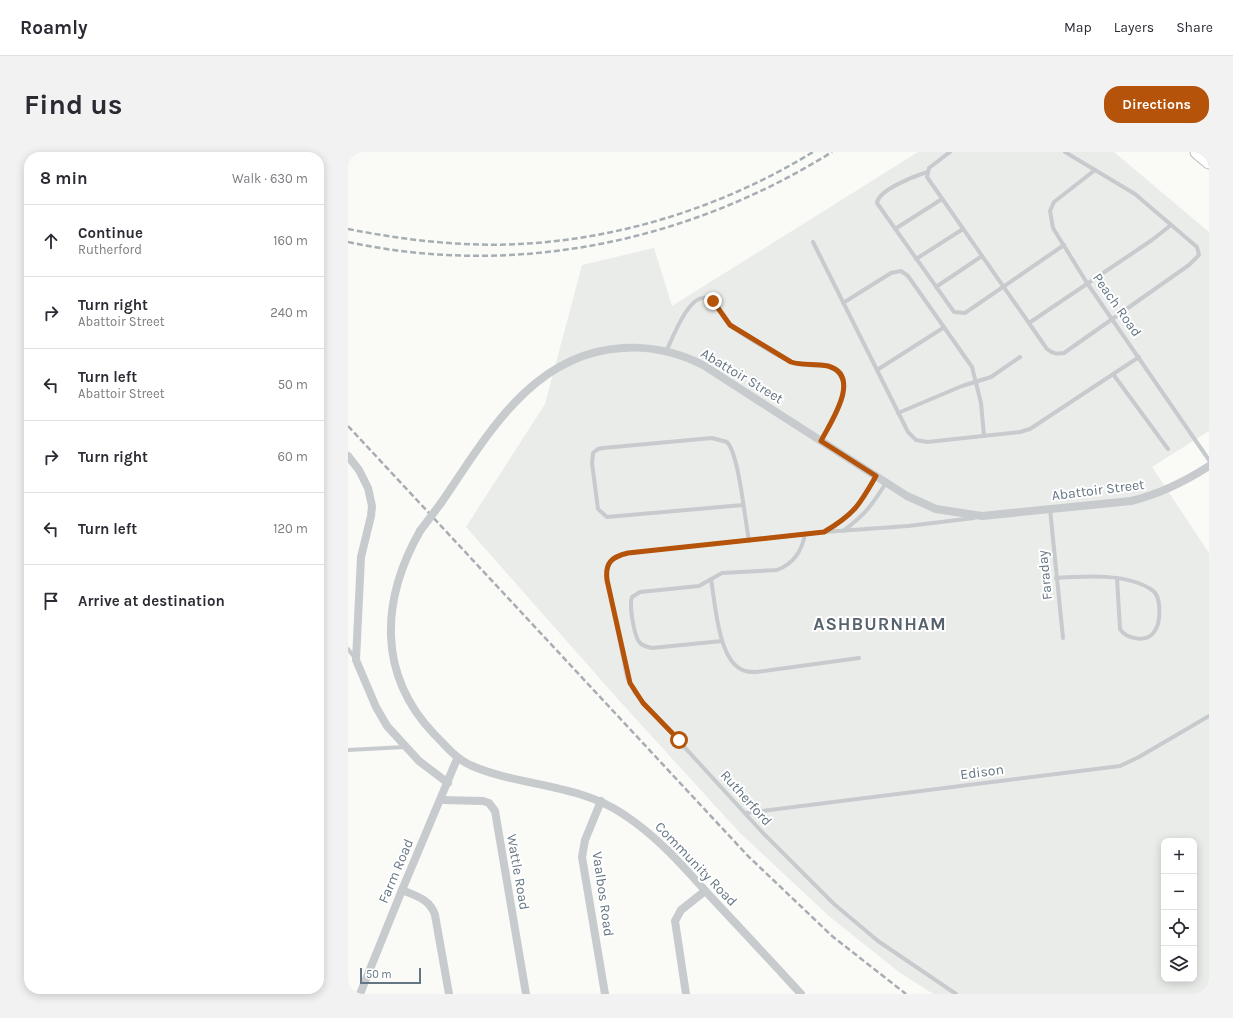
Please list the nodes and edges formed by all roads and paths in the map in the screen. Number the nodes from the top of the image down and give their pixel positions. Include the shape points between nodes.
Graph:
1 (950, 152) edge
2 (1065, 152) edge
3 (1197, 152) edge
4 (1209, 162) edge
5 (1095, 170) junction
6 (927, 172) junction
7 (942, 199) junction
8 (1171, 224) junction
9 (895, 228) junction
10 (963, 229) junction
11 (813, 242) dead end
12 (1064, 245) junction
13 (982, 256) junction
14 (916, 260) junction
15 (1087, 282) junction
16 (1002, 286) junction
17 (936, 287) junction
18 (843, 303) junction
19 (1114, 319) junction
20 (1029, 324) junction
21 (943, 328) junction
22 (666, 352) junction
23 (1020, 357) dead end
24 (1139, 357) junction
25 (877, 370) junction
26 (1113, 374) junction
27 (977, 382) junction
28 (898, 413) junction
29 (984, 436) junction
30 (821, 441) junction
31 (1168, 449) dead end
32 (348, 456) edge
33 (1209, 460) edge
34 (1209, 466) edge
35 (876, 476) junction
36 (886, 483) junction
37 (742, 505) junction
38 (1050, 510) junction
39 (982, 516) junction
40 (843, 531) junction
41 (824, 532) junction
42 (805, 534) junction
43 (749, 540) junction
44 (609, 561) joint
45 (1056, 578) junction
46 (1117, 578) junction
47 (711, 579) junction
48 (1063, 638) dead end
49 (722, 641) junction
50 (348, 649) edge
51 (859, 658) dead end
52 (356, 660) junction
53 (1209, 716) edge
54 (405, 747) junction
55 (348, 750) edge
56 (457, 759) junction
57 (448, 783) junction
58 (441, 800) junction
59 (601, 801) junction
60 (746, 813) junction
61 (402, 890) junction
62 (705, 891) junction
63 (360, 994) edge
64 (449, 994) edge
65 (526, 994) edge
66 (605, 994) edge
67 (686, 994) edge
68 (801, 994) edge
69 (956, 994) edge

1 - 6 lane via 933,163
2 - 5 lane
3 - 4 highway
5 - 8 lane via 1135,194
5 - 12 lane, Peach Road via 1051,206 1051,223
6 - 7 lane via 927,177
6 - 9 lane via 878,197 878,206
7 - 9 lane
7 - 10 lane
8 - 15 lane via 1152,240
8 - 19 lane via 1197,246 1200,255
9 - 14 lane
10 - 13 lane
10 - 14 lane
11 - 18 lane
12 - 15 lane, Peach Road
12 - 16 lane
13 - 16 lane
13 - 17 lane
14 - 17 lane
15 - 19 lane, Peach Road
15 - 20 lane
16 - 17 lane via 961,314 950,309
16 - 20 lane
18 - 21 lane via 891,273 901,271 908,276
18 - 25 lane
19 - 20 lane via 1059,354 1047,349
19 - 24 lane, Peach Road
21 - 25 lane
21 - 27 lane via 968,362
22 - 30 street, Abattoir Street via 694,360
22 - 30 lane via 690,306 700,298 706,298 713,301 730,325 791,362 834,369 841,378 844,392
22 - 56 street, Abattoir Street, bridge via 631,347 597,351 578,356 547,373 497,422 420,532 404,562 391,610 395,661 400,683 409,702
23 - 27 lane
24 - 26 lane
24 - 33 lane, Peach Road
25 - 28 lane
26 - 29 lane via 1030,429
26 - 31 lane
27 - 28 lane
27 - 29 lane
28 - 29 lane via 908,432 916,440 927,442
30 - 35 street, Abattoir Street
32 - 52 street via 368,488 372,512 361,557
34 - 38 street, Abattoir Street via 1152,496 1131,501
35 - 36 street, Abattoir Street
35 - 41 lane, Abattoir Street via 854,512
36 - 39 street, Abattoir Street via 922,504 949,512
36 - 40 lane via 861,518
37 - 37 lane via 734,453 731,446 722,439 603,448 593,453 598,509 607,517
37 - 43 lane
38 - 39 street, Abattoir Street
38 - 45 lane, Faraday
39 - 40 lane, Abattoir Street via 908,526
40 - 41 lane, Abattoir Street
41 - 42 lane, Abattoir Street
42 - 43 lane, Abattoir Street
42 - 47 lane via 801,550 783,568 722,573
43 - 44 lane, Abattoir Street via 628,553
44 - 60 lane, Rutherford via 607,580 630,683 635,693
45 - 46 lane
45 - 48 lane, Faraday
46 - 46 lane via 1152,589 1158,594 1160,603 1157,626 1149,637 1130,638 1120,629
47 - 49 lane
47 - 49 lane via 699,586 640,592 632,597 630,607 638,640 646,647
49 - 51 lane via 732,663 747,672
50 - 52 lane
52 - 54 street via 376,707 387,726
53 - 60 lane, Edison via 1120,766
54 - 55 lane
54 - 57 street via 431,772
56 - 57 street, Farm Road
56 - 59 street, Community Road via 487,772 524,783 571,791
57 - 58 street, Farm Road
58 - 61 street, Farm Road
58 - 65 street, Wattle Road via 483,801 489,803 495,811
59 - 62 street, Community Road via 652,836
59 - 66 street, Vaalbos Road via 585,840 582,857
60 - 69 lane, Rutherford via 785,856 860,927
61 - 63 street, Farm Road
61 - 64 street via 431,905
62 - 67 street via 675,918
62 - 68 street, Community Road

